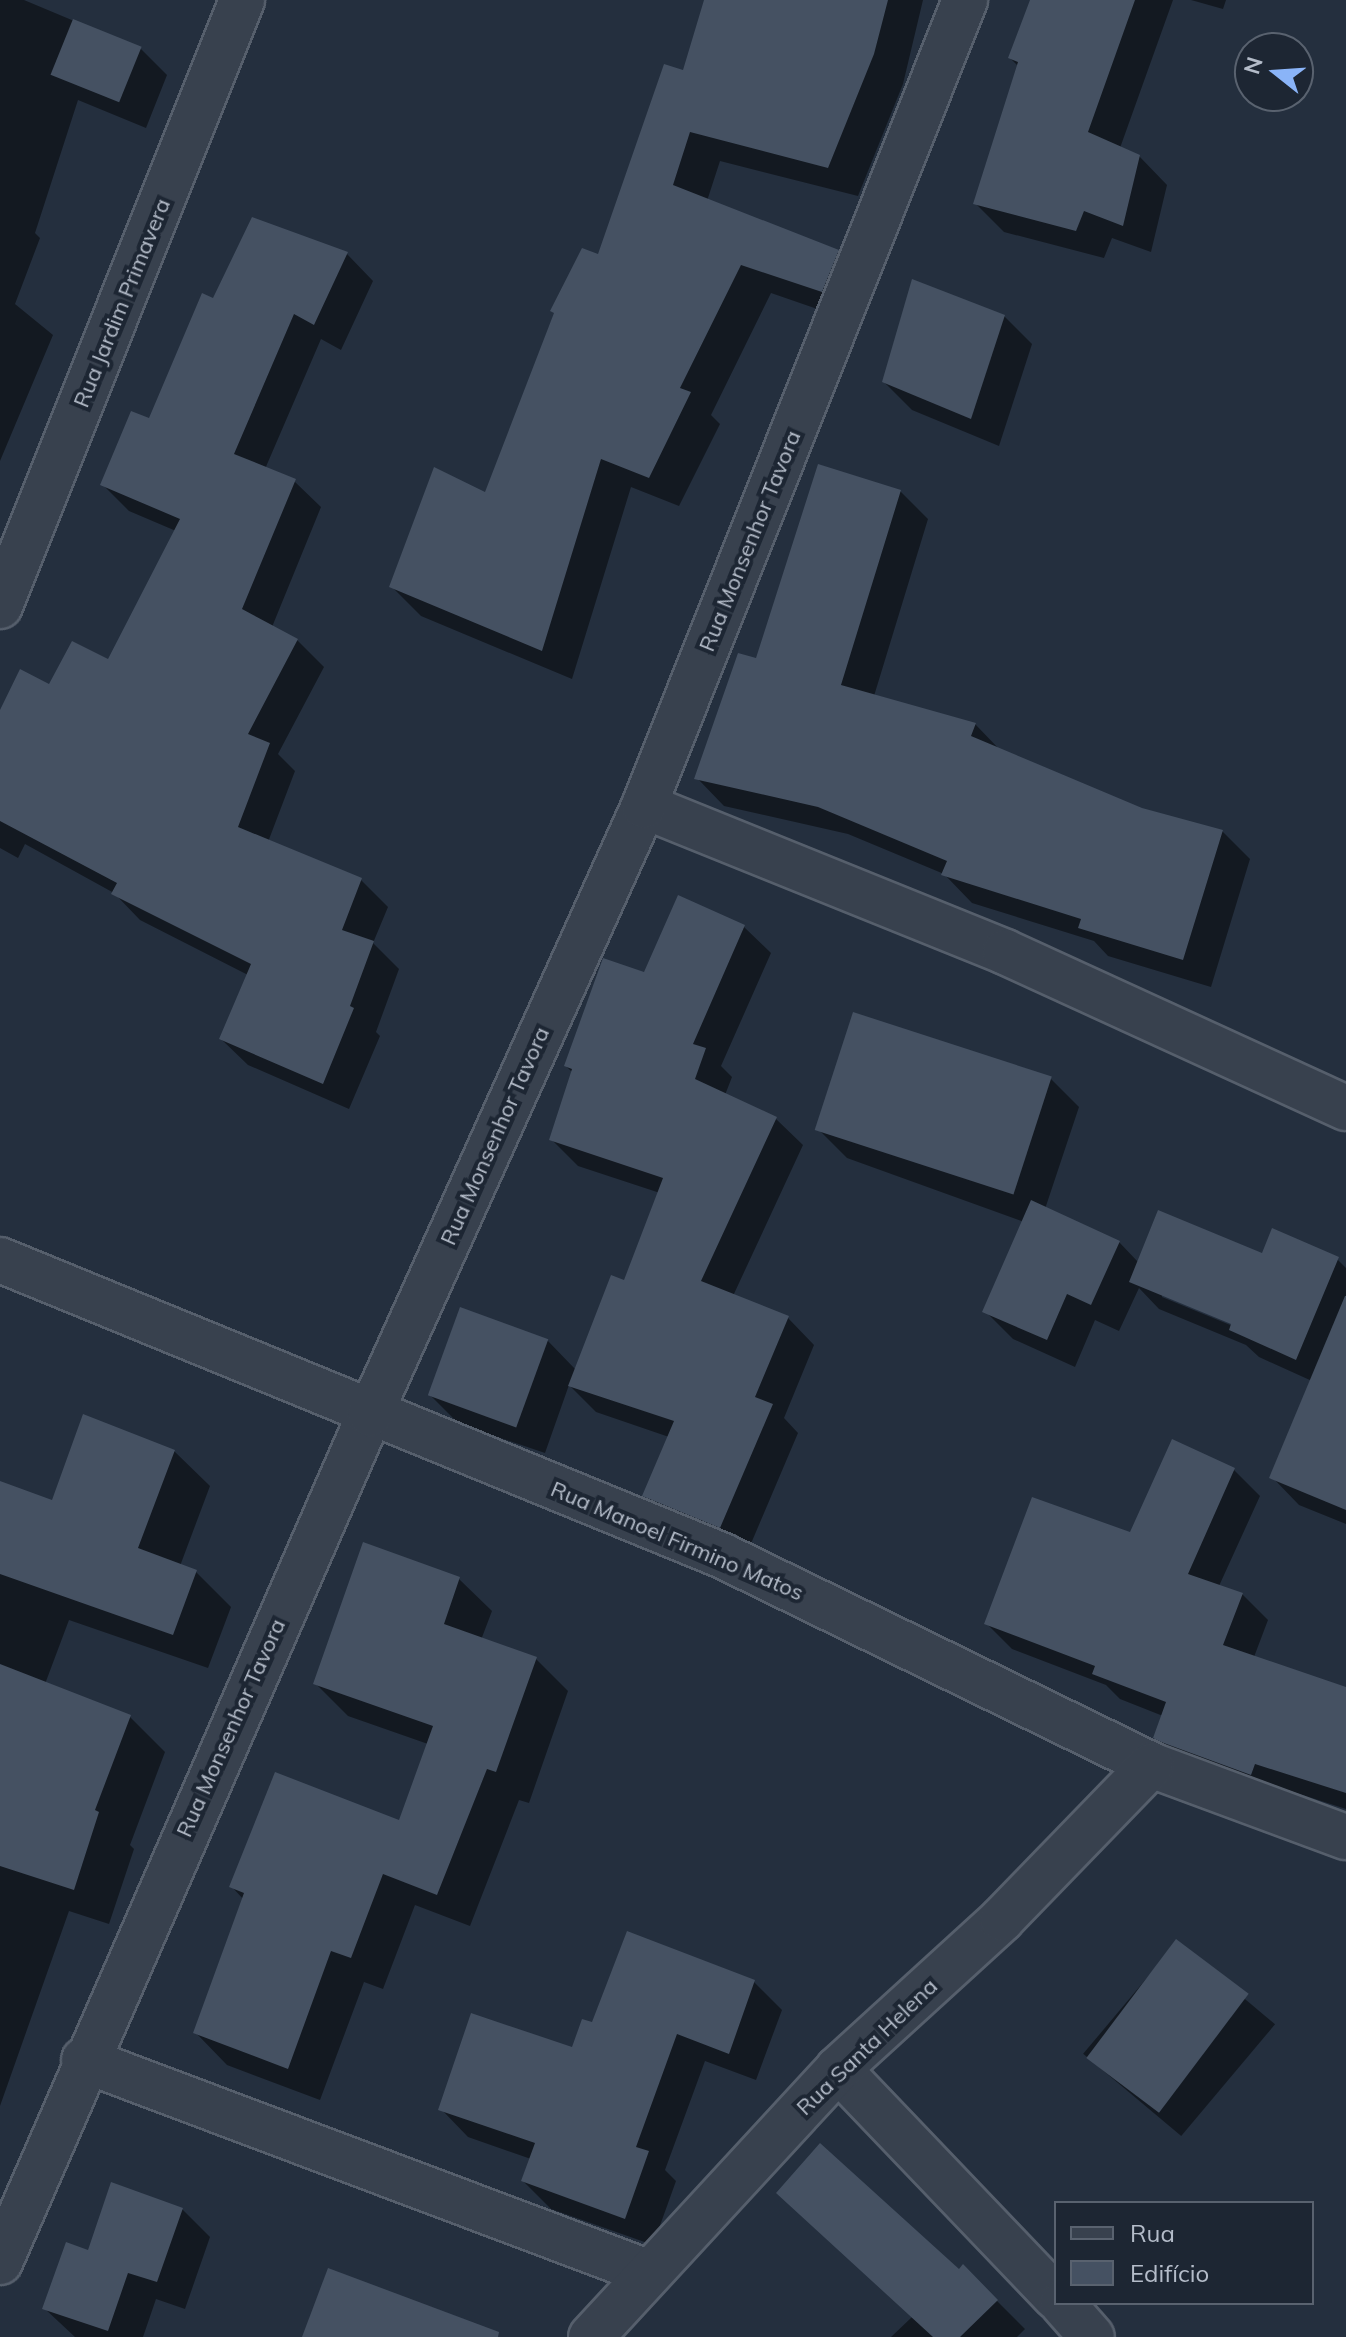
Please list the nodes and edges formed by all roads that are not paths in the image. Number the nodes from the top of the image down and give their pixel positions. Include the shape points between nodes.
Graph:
1 (242, 0) edge
2 (965, 0) edge
3 (0, 606) edge
4 (644, 806) junction
5 (1346, 1108) edge
6 (0, 1260) edge
7 (370, 1414) junction
8 (1151, 1765) junction
9 (1346, 1837) edge
10 (84, 2060) junction
11 (838, 2069) junction
12 (0, 2262) edge
13 (647, 2272) junction
14 (1054, 2295) edge
15 (1064, 2305) edge
16 (591, 2337) edge
17 (1092, 2337) edge

1 - 3 street, Rua Jardim Primavera
2 - 4 street, Rua Monsenhor Tavora
4 - 5 street via 1005,952
4 - 7 street, Rua Monsenhor Tavora
6 - 7 street, Rua Manoel Firmino Matos
7 - 8 street, Rua Manoel Firmino Matos via 723,1556
7 - 10 street, Rua Monsenhor Tavora
8 - 9 street, Rua Manoel Firmino Matos
8 - 11 street, Rua Santa Helena via 1002,1919
10 - 12 street, Rua Monsenhor Tavora
10 - 13 street
11 - 13 street, Rua Santa Helena
11 - 14 street
13 - 16 street, Rua Santa Helena
15 - 17 street

